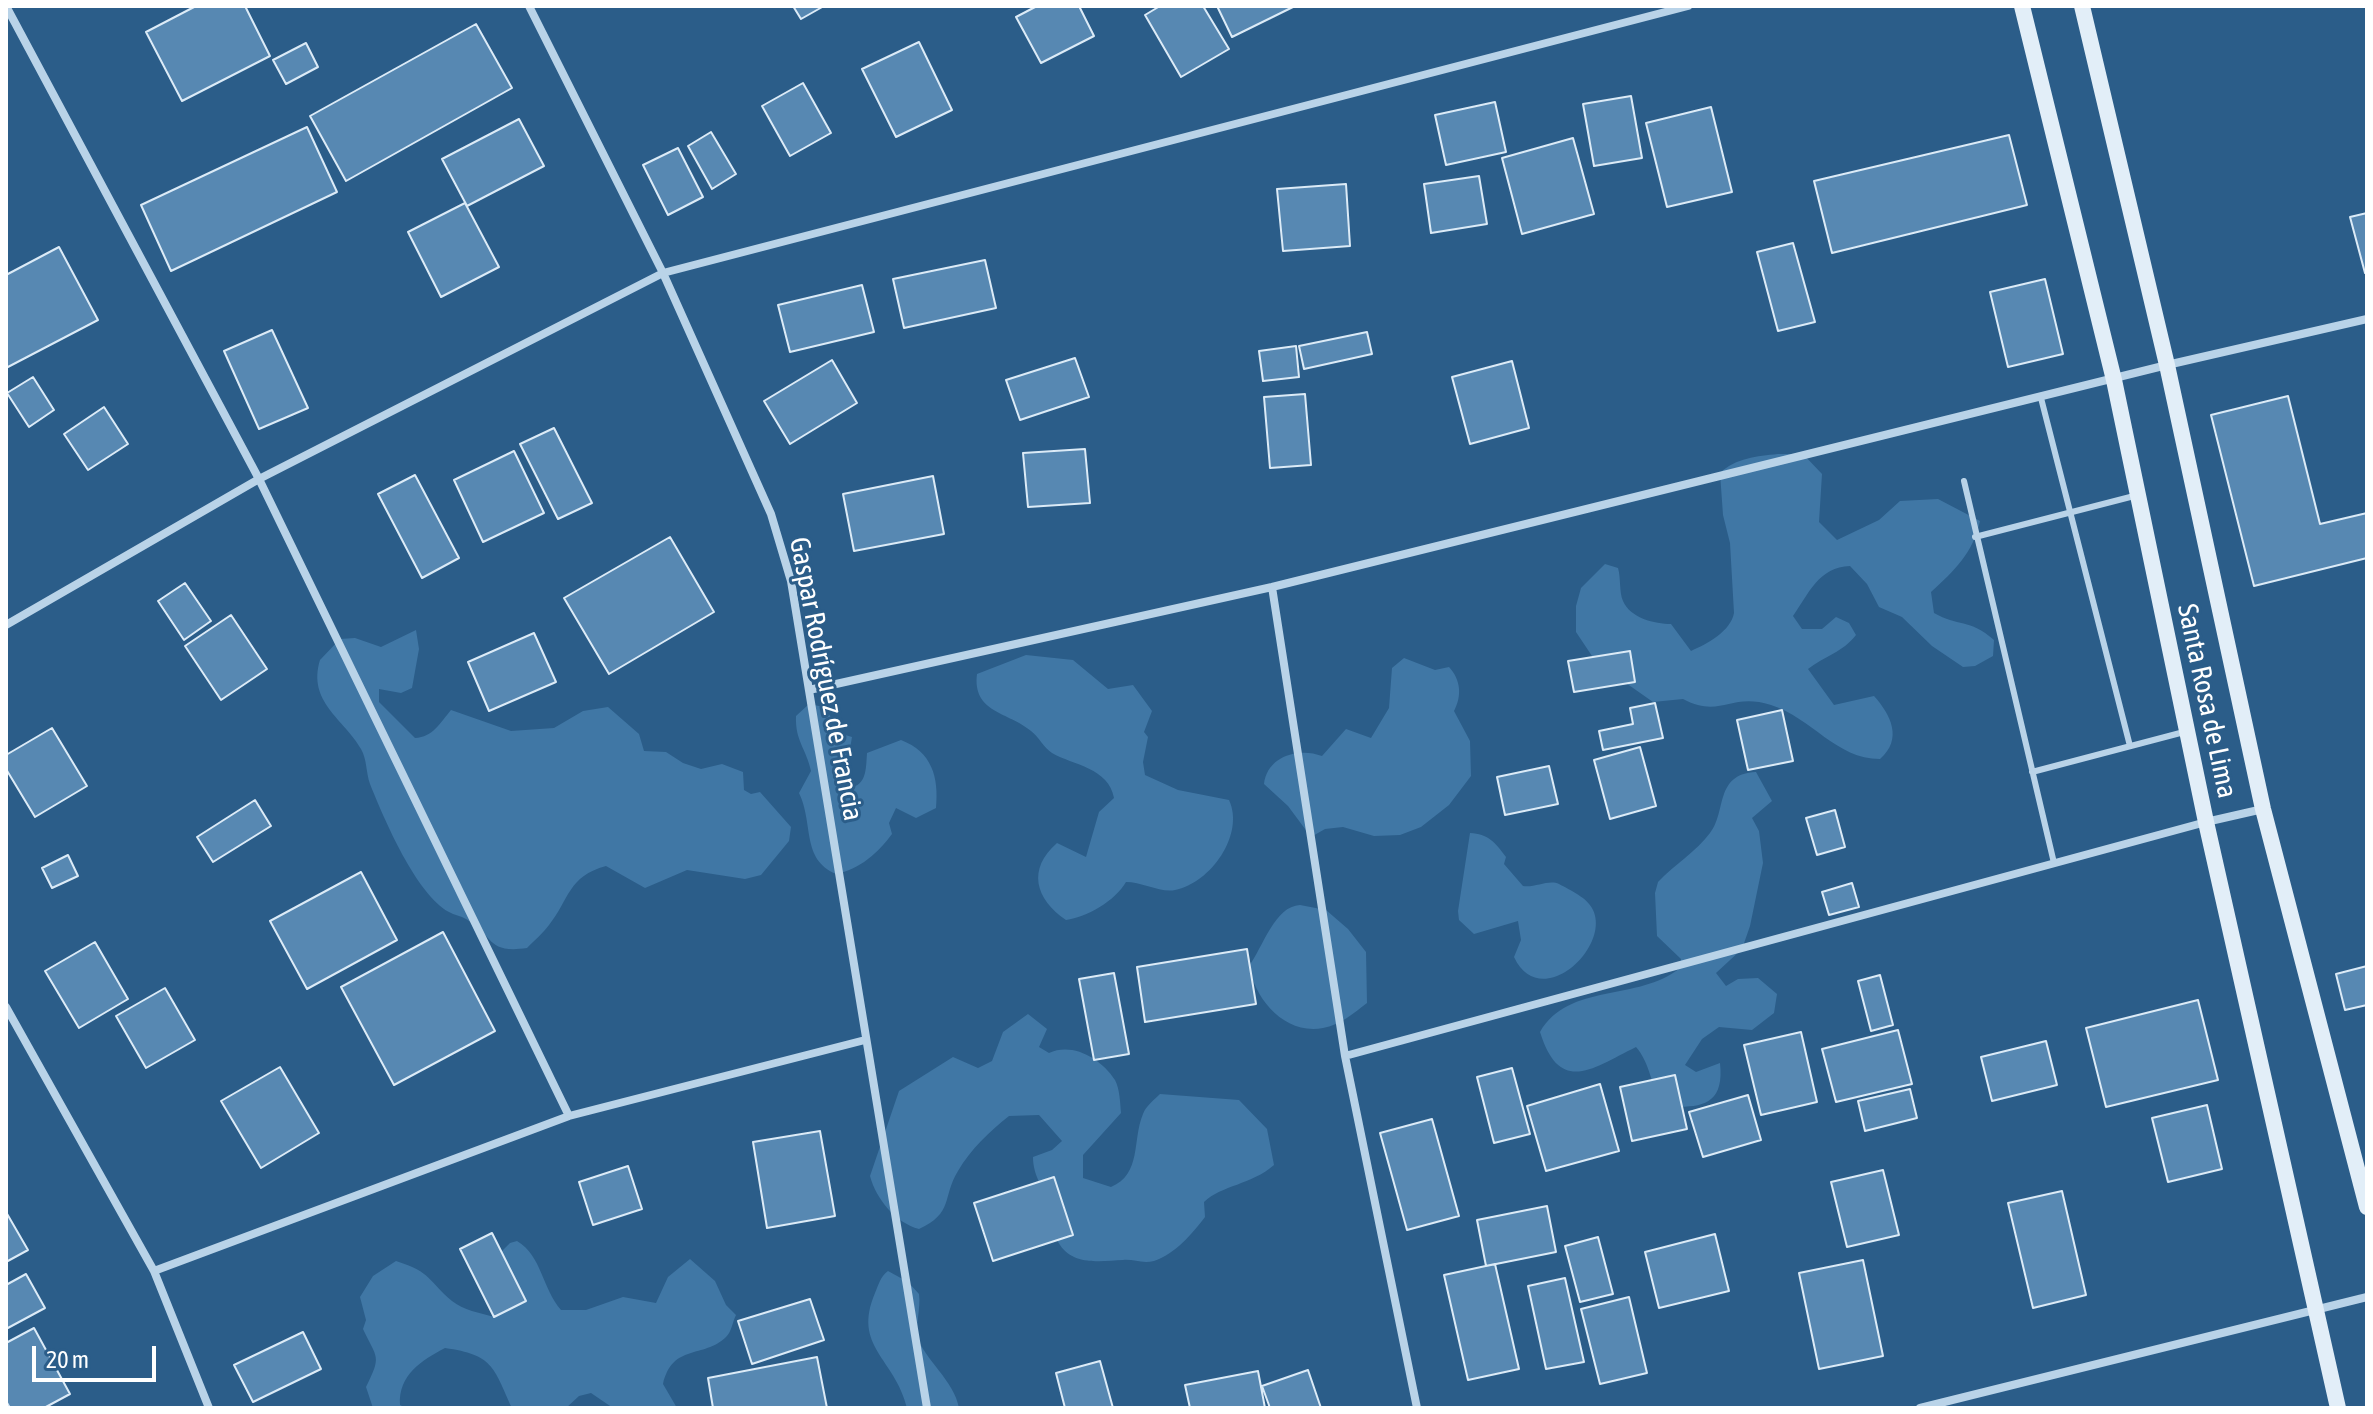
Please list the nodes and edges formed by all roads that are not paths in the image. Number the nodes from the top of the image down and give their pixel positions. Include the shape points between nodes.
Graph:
1 (6, 6) edge
2 (529, 6) edge
3 (1688, 6) edge
4 (2022, 6) edge
5 (2082, 6) edge
6 (663, 273) junction
7 (2367, 319) edge
8 (2167, 365) junction
9 (2114, 380) junction
10 (2041, 398) junction
11 (259, 479) junction
12 (1964, 481) dead end
13 (2138, 495) junction
14 (2070, 511) junction
15 (1975, 537) junction
16 (1272, 587) junction
17 (6, 625) edge
18 (809, 690) junction
19 (2187, 731) junction
20 (2130, 746) junction
21 (2032, 772) junction
22 (2263, 809) junction
23 (2206, 822) junction
24 (2054, 863) junction
25 (6, 1007) edge
26 (865, 1040) junction
27 (1345, 1056) junction
28 (569, 1116) junction
29 (2367, 1207) edge
30 (154, 1271) junction
31 (2367, 1297) edge
32 (2315, 1309) junction
33 (209, 1408) edge
34 (927, 1408) edge
35 (1417, 1408) edge
36 (1920, 1408) edge
37 (2338, 1408) edge

1 - 11 street
2 - 6 street, Gaspar Rodríguez de Francia
3 - 6 street
4 - 9 street, Santa Rosa de Lima
5 - 8 street
6 - 11 street
6 - 18 street, Gaspar Rodríguez de Francia via 771,514 791,581
7 - 8 street
8 - 9 street
8 - 22 street
9 - 10 street
9 - 13 street, Santa Rosa de Lima
10 - 14 lane
10 - 16 street
11 - 17 street
11 - 28 street
12 - 15 lane
13 - 14 lane
13 - 19 street, Santa Rosa de Lima
14 - 15 lane
14 - 20 lane
15 - 21 lane
16 - 18 street
16 - 27 street
18 - 26 street, Gaspar Rodríguez de Francia
19 - 20 lane
19 - 23 street, Santa Rosa de Lima
20 - 21 lane
21 - 24 lane
22 - 23 street
22 - 29 street
23 - 24 street
23 - 32 street, Santa Rosa de Lima
24 - 27 street
25 - 30 street
26 - 28 street
26 - 34 street, Gaspar Rodríguez de Francia
27 - 35 street
28 - 30 street
30 - 33 street
31 - 32 street
32 - 36 street
32 - 37 street, Santa Rosa de Lima

